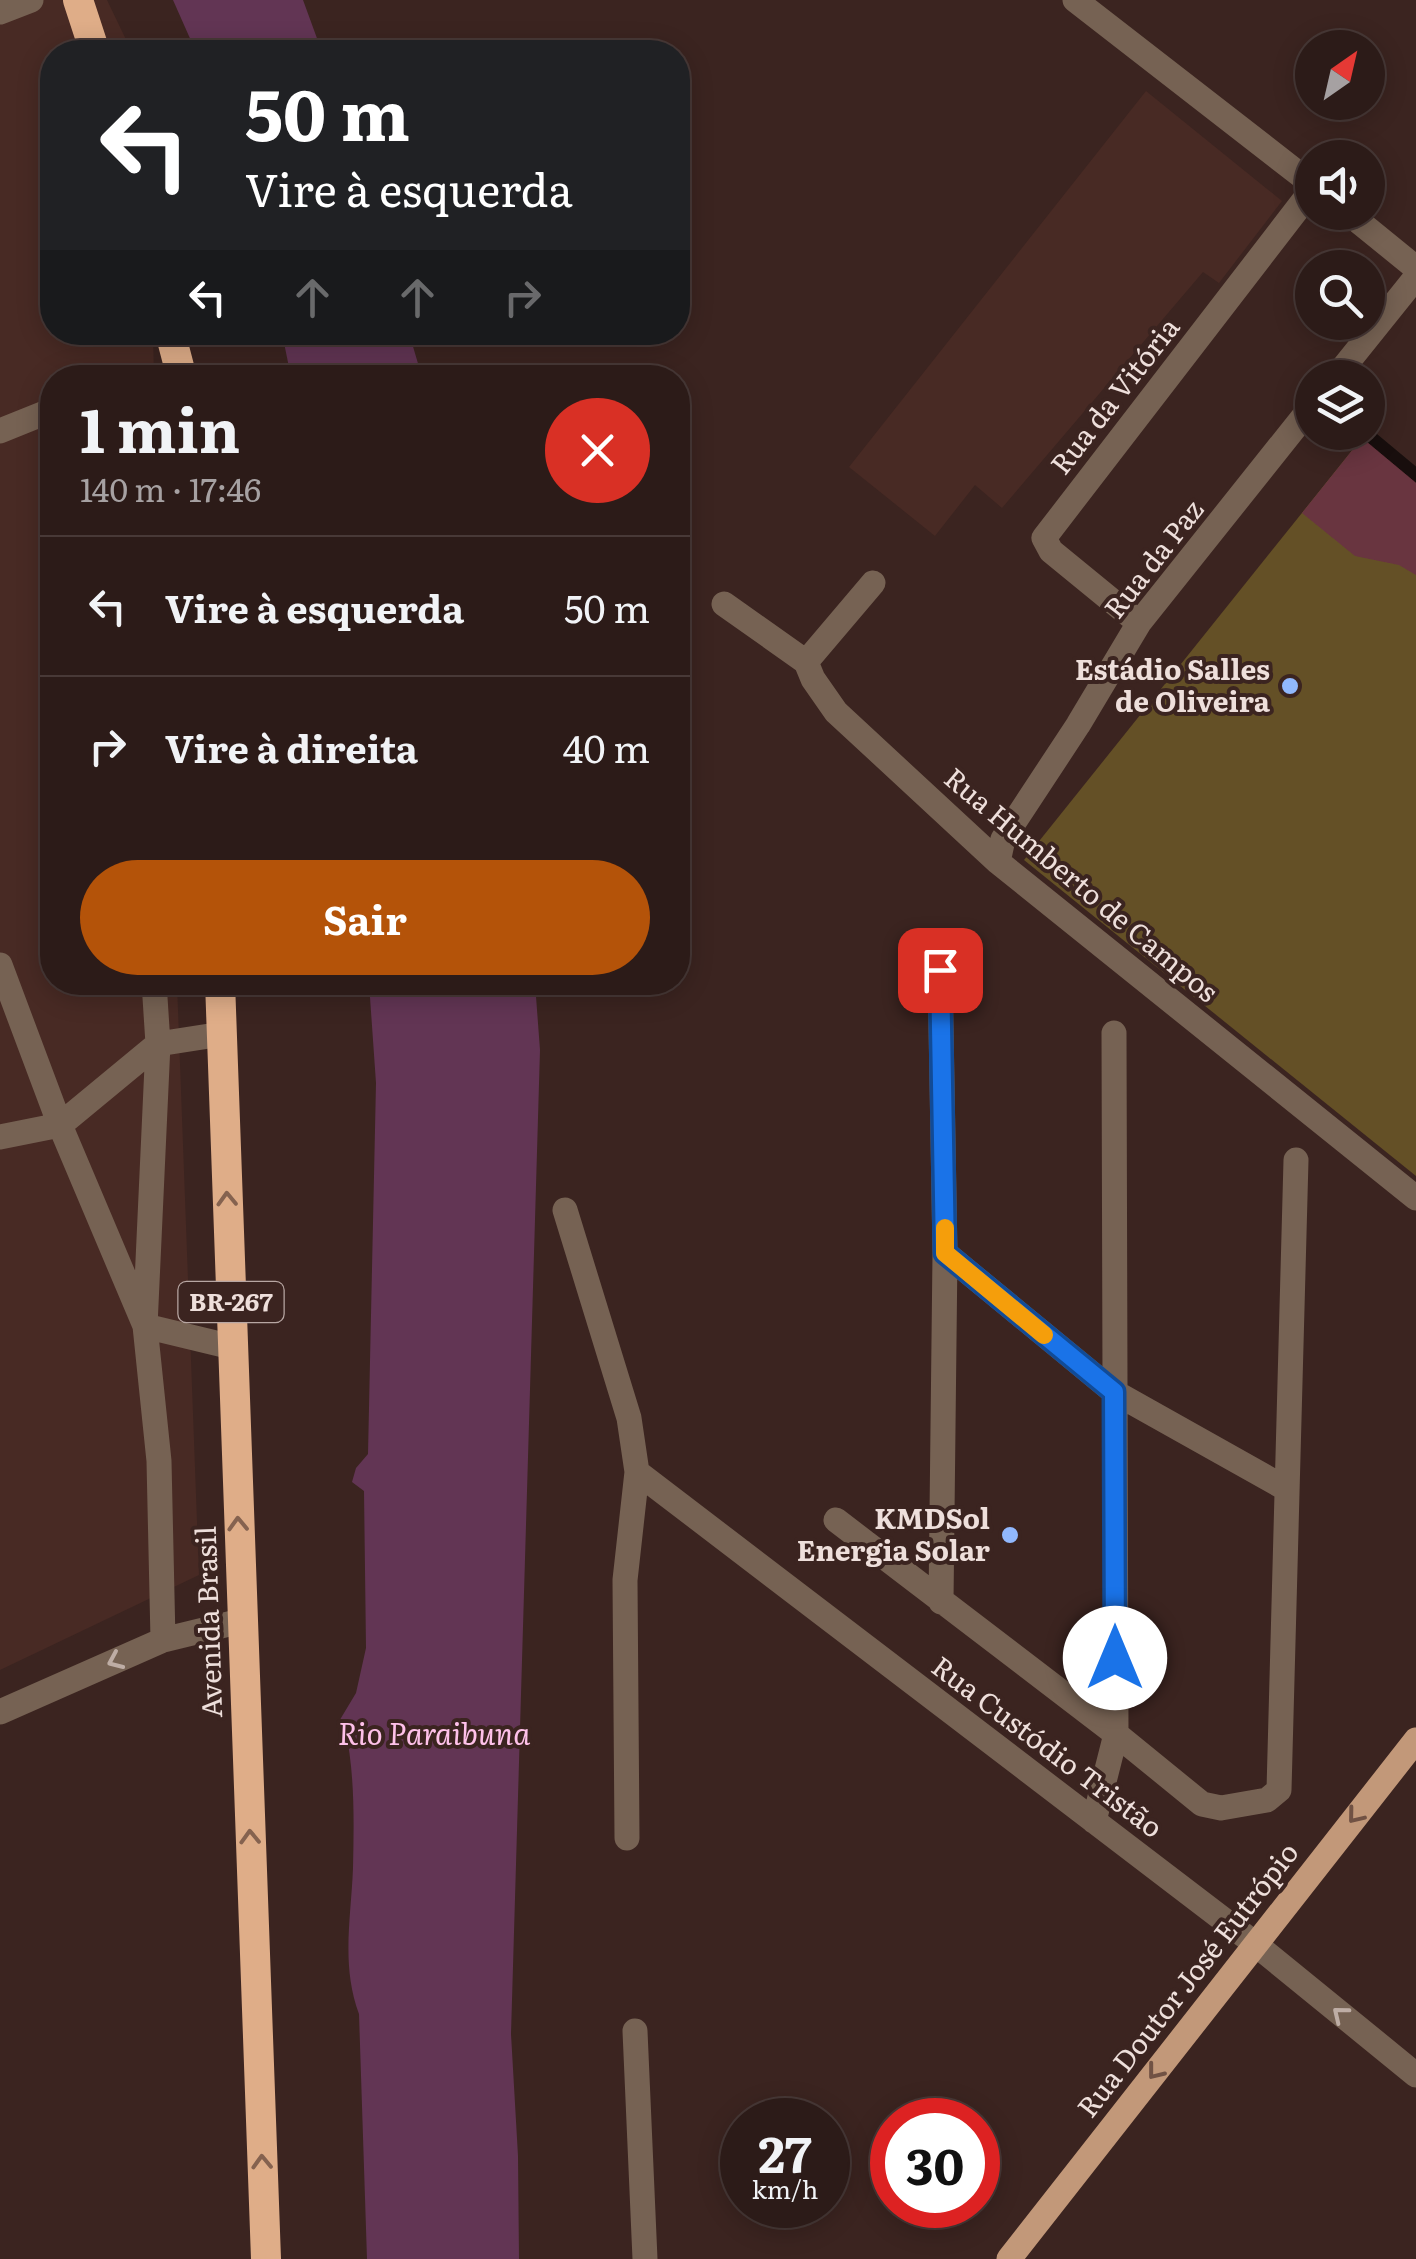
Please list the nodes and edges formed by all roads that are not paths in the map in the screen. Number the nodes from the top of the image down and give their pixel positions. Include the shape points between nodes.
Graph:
1 (31, 0) edge
2 (78, 0) edge
3 (1076, 0) edge
4 (0, 12) edge
5 (92, 40) edge
6 (1295, 174) edge
7 (1295, 209) edge
8 (1369, 230) edge
9 (1416, 268) edge
10 (1416, 277) edge
11 (1349, 360) edge
12 (40, 415) edge
13 (1295, 427) edge
14 (0, 432) edge
15 (873, 583) dead end
16 (724, 604) dead end
17 (1139, 623) junction
18 (806, 662) junction
19 (998, 862) junction
20 (0, 965) edge
21 (940, 970) dead end
22 (155, 995) edge
23 (220, 995) edge
24 (1114, 1032) dead end
25 (222, 1034) junction
26 (158, 1044) junction
27 (60, 1126) junction
28 (0, 1137) edge
29 (1296, 1160) dead end
30 (1416, 1198) edge
31 (566, 1210) dead end
32 (945, 1253) junction
33 (145, 1326) junction
34 (232, 1347) junction
35 (1114, 1392) junction
36 (637, 1472) junction
37 (1285, 1488) junction
38 (836, 1520) dead end
39 (941, 1602) junction
40 (241, 1621) junction
41 (163, 1640) junction
42 (0, 1712) edge
43 (1116, 1734) junction
44 (1413, 1751) edge
45 (1094, 1821) junction
46 (627, 1838) dead end
47 (1254, 1943) junction
48 (635, 2032) dead end
49 (1416, 2075) edge
50 (266, 2259) edge
51 (645, 2259) edge
52 (1009, 2259) edge

1 - 4 street
2 - 5 highway
3 - 6 street
7 - 17 street, Rua da Vitória via 1044,538
8 - 9 street
10 - 11 street
12 - 14 street
13 - 17 street, Rua da Paz
15 - 18 street
16 - 18 street, Rua Humberto de Campos
17 - 19 street, Rua da Paz via 1003,839
18 - 19 street, Rua Humberto de Campos via 836,712
19 - 30 street, Rua Humberto de Campos
20 - 27 street
21 - 32 street
22 - 26 street
23 - 25 highway, Avenida Brasil / BR-267
24 - 35 street
25 - 26 street
34 -> 25 highway, Avenida Brasil / BR-267
26 - 27 street
26 - 33 street
27 - 28 street
27 - 33 street
29 - 37 street
31 - 36 street via 629,1418
32 - 35 street
32 - 39 street
33 - 34 street
33 - 41 street via 160,1461
40 -> 34 highway, Avenida Brasil / BR-267
35 - 37 street
35 - 43 street
36 - 45 street, Rua Custódio Tristão
36 - 46 street via 625,1580
37 - 43 street via 1279,1790 1267,1800 1221,1808 1202,1804
38 - 39 street
39 - 43 street
40 - 41 street
50 -> 40 highway, Avenida Brasil / BR-267
41 -> 42 street
43 - 45 street
44 -> 47 main road, Rua Doutor José Eutrópio
45 - 47 street, Rua Custódio Tristão
49 -> 47 street, Rua Custódio Tristão
47 -> 52 main road, Rua Doutor José Eutrópio
48 - 51 street

